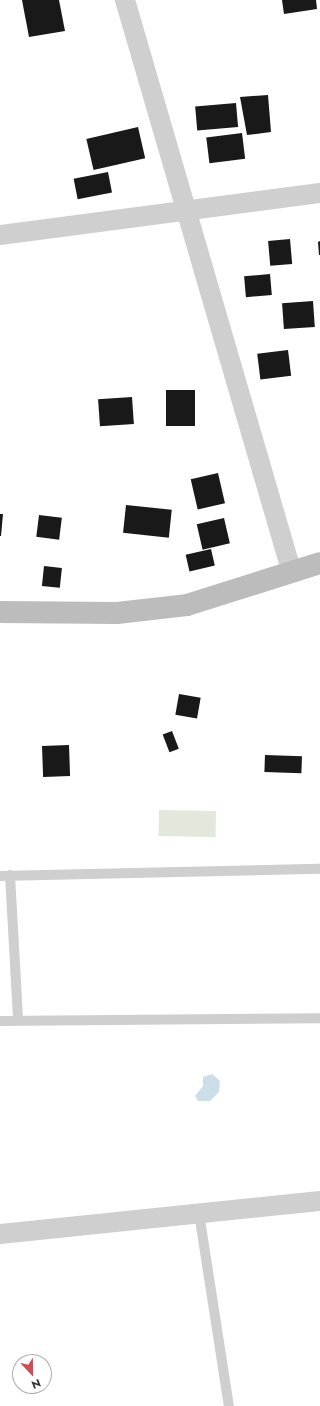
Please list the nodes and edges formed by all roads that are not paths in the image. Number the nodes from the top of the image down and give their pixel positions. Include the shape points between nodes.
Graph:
1 (125, 0) edge
2 (320, 193) edge
3 (184, 211) junction
4 (0, 235) edge
5 (320, 563) edge
6 (291, 570) junction
7 (0, 612) edge
8 (320, 869) edge
9 (5, 875) edge
10 (320, 1018) edge
11 (18, 1020) junction
12 (0, 1021) edge
13 (320, 1201) edge
14 (199, 1213) junction
15 (0, 1234) edge
16 (229, 1406) edge

1 - 3 street
2 - 3 street
3 - 4 street
3 - 6 street
5 - 6 street
6 - 7 street via 228,594 148,611
8 - 9 lane
9 - 11 lane
10 - 11 lane
11 - 12 lane
13 - 14 street
14 - 15 street
14 - 16 lane

